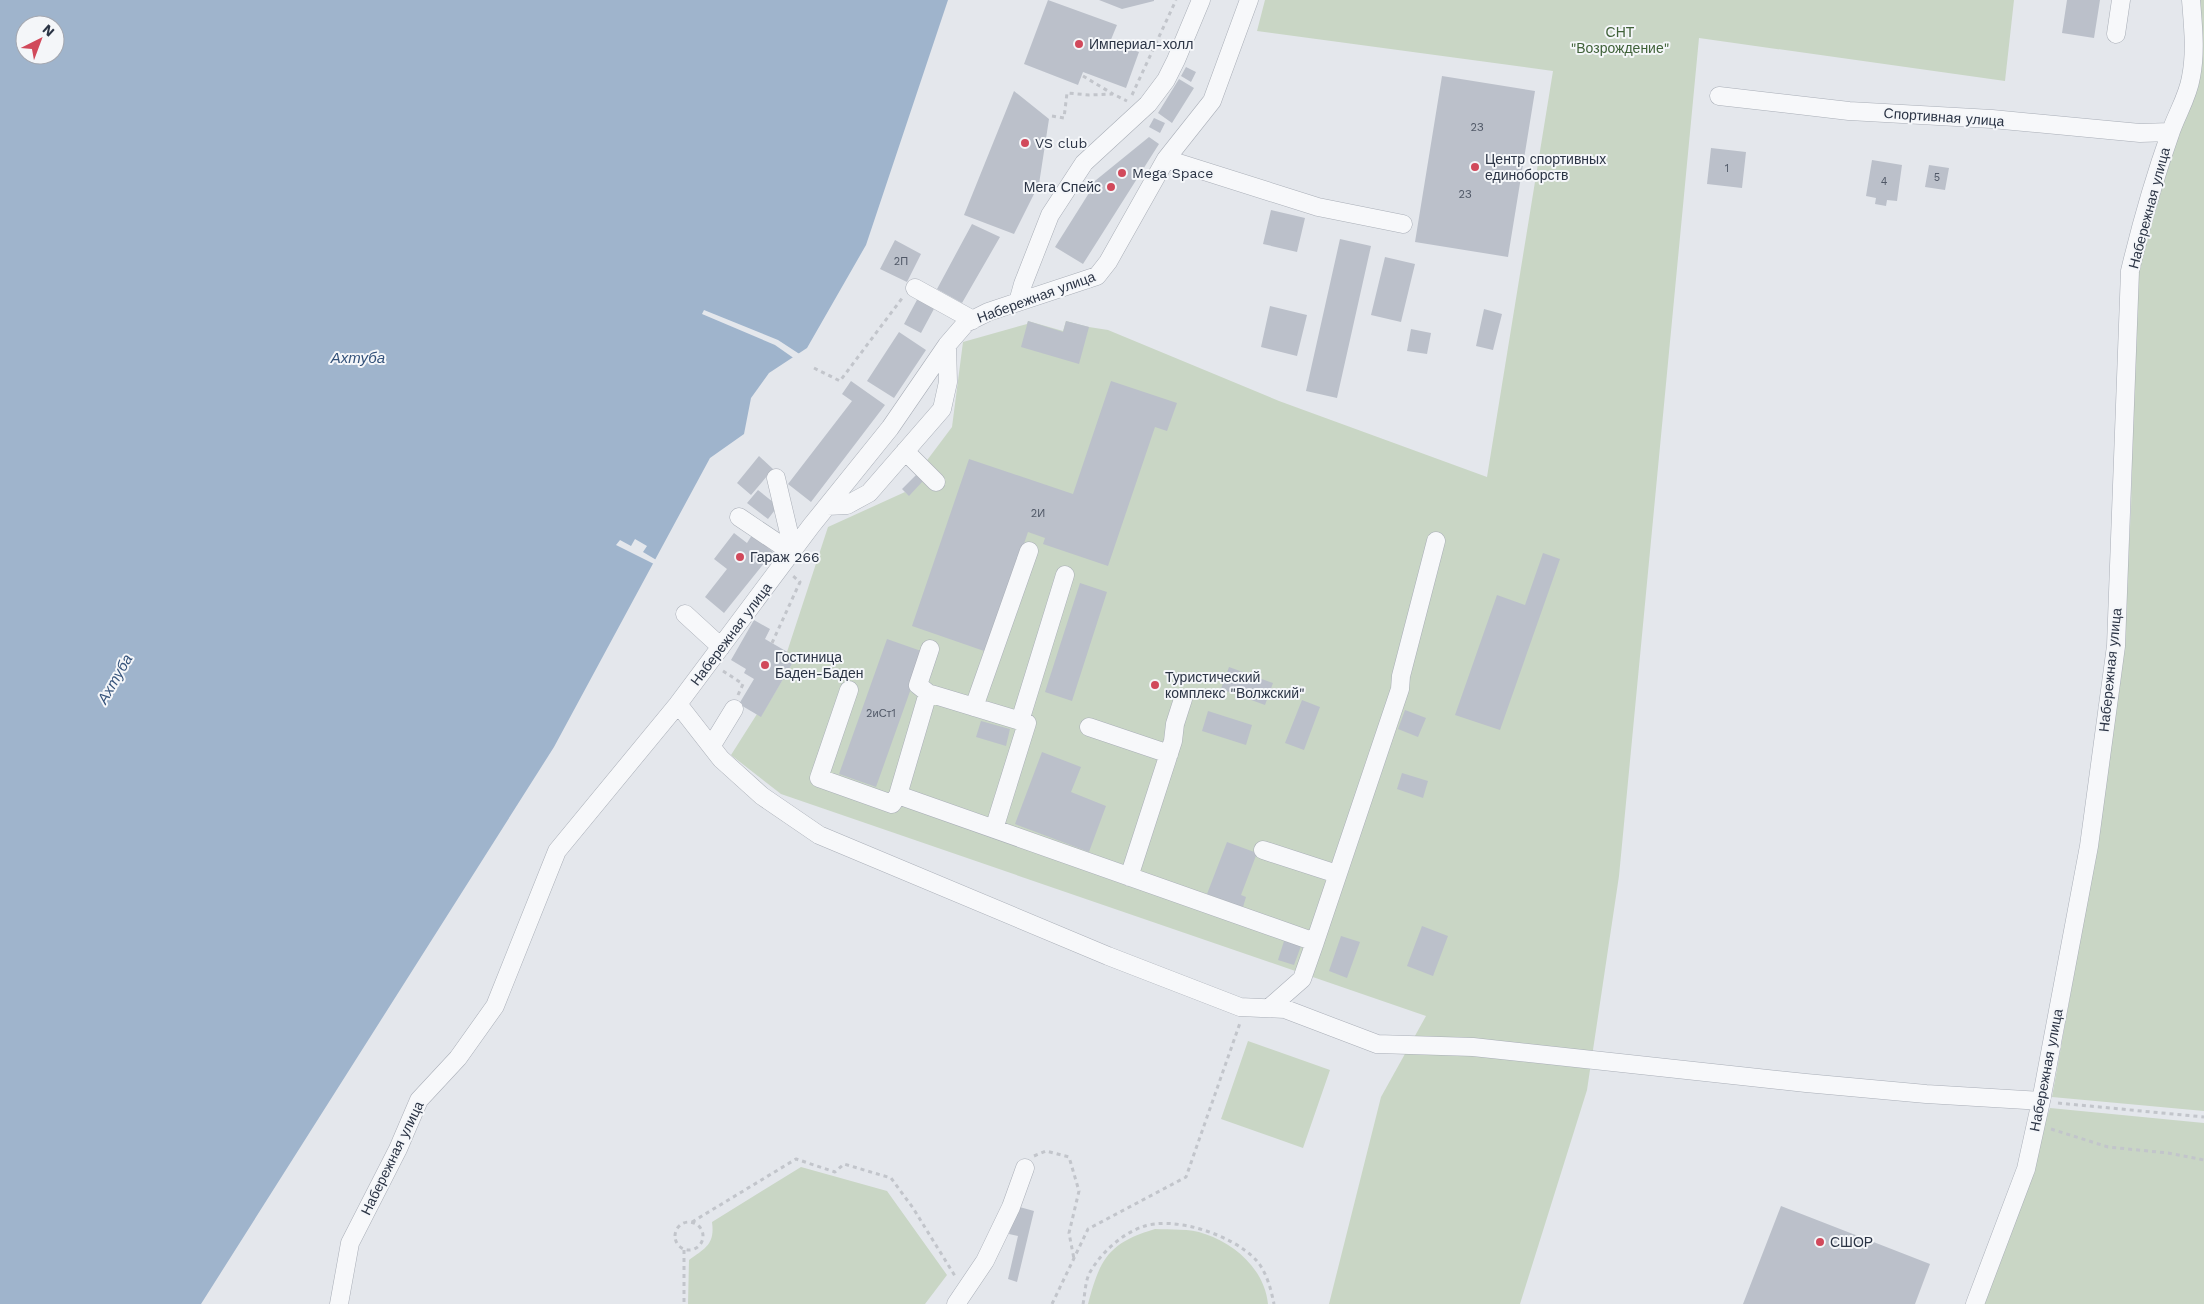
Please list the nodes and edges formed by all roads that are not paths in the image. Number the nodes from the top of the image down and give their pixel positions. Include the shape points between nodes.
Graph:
1 (1201, 0) edge
2 (1249, 0) edge
3 (2121, 0) edge
4 (2192, 0) edge
5 (2116, 34) dead end
6 (1718, 96) dead end
7 (2170, 132) junction
8 (1166, 159) junction
9 (1403, 224) dead end
10 (915, 288) road end
11 (1018, 302) junction
12 (973, 320) junction
13 (947, 344) junction
14 (905, 451) junction
15 (776, 478) dead end
16 (936, 482) dead end
17 (827, 506) junction
18 (739, 517) dead end
19 (1436, 541) dead end
20 (1029, 551) dead end
21 (788, 556) junction
22 (1065, 575) dead end
23 (685, 614) dead end
24 (721, 647) junction
25 (930, 649) dead end
26 (849, 690) dead end
27 (928, 693) junction
28 (1183, 699) dead end
29 (678, 704) junction
30 (974, 707) junction
31 (734, 709) road end
32 (1020, 721) junction
33 (1089, 726) dead end
34 (712, 745) junction
35 (1169, 754) junction
36 (898, 795) junction
37 (994, 829) junction
38 (1262, 850) dead end
39 (1337, 874) junction
40 (1129, 877) junction
41 (1315, 942) junction
42 (1269, 1008) junction
43 (2041, 1101) junction
44 (1025, 1168) road end
45 (962, 1299) edge
46 (339, 1304) edge
47 (1975, 1304) edge

1 - 11 street via 1166,80 1148,104 1084,163 1050,215
2 - 8 street, Набережная улица via 1212,101
3 - 5 street
4 - 7 street, Набережная улица via 2194,51 2191,78
6 - 7 street, Спортивная улица via 1849,111 1992,119 2140,133
7 - 43 street, Набережная улица via 2130,271 2116,646 2089,846
8 - 9 street via 1318,207
8 - 11 street, Набережная улица via 1097,276
10 - 12 street
11 - 12 street, Набережная улица
12 - 13 street, Набережная улица via 966,323
13 - 14 street via 948,382 942,409
13 - 17 street, Набережная улица via 890,428
14 - 16 street
14 - 17 street via 869,493 847,505
15 - 21 street
17 - 21 street, Набережная улица
18 - 21 street
19 - 39 street via 1400,689
20 - 30 street
21 - 24 street, Набережная улица
22 - 32 street
23 - 24 street
24 - 29 street, Набережная улица
25 - 27 street via 918,685
26 - 36 street via 818,778 892,804
27 - 30 street
27 - 36 street
28 - 35 street
29 - 34 street
29 - 46 street, Набережная улица via 557,851 496,1006 458,1058 419,1100 398,1149 357,1227 350,1243
30 - 32 street
31 - 34 street
32 - 37 street via 1027,723
33 - 35 street
34 - 42 street via 721,759 762,796 819,835 1177,983 1245,1007
35 - 40 street
36 - 37 street
37 - 40 street
38 - 39 street
39 - 41 street
40 - 41 street
41 - 42 street via 1302,979
42 - 43 street via 1285,1009 1377,1044 1473,1047 1806,1083
43 - 47 street, Набережная улица via 2026,1169
44 - 45 street via 985,1262

